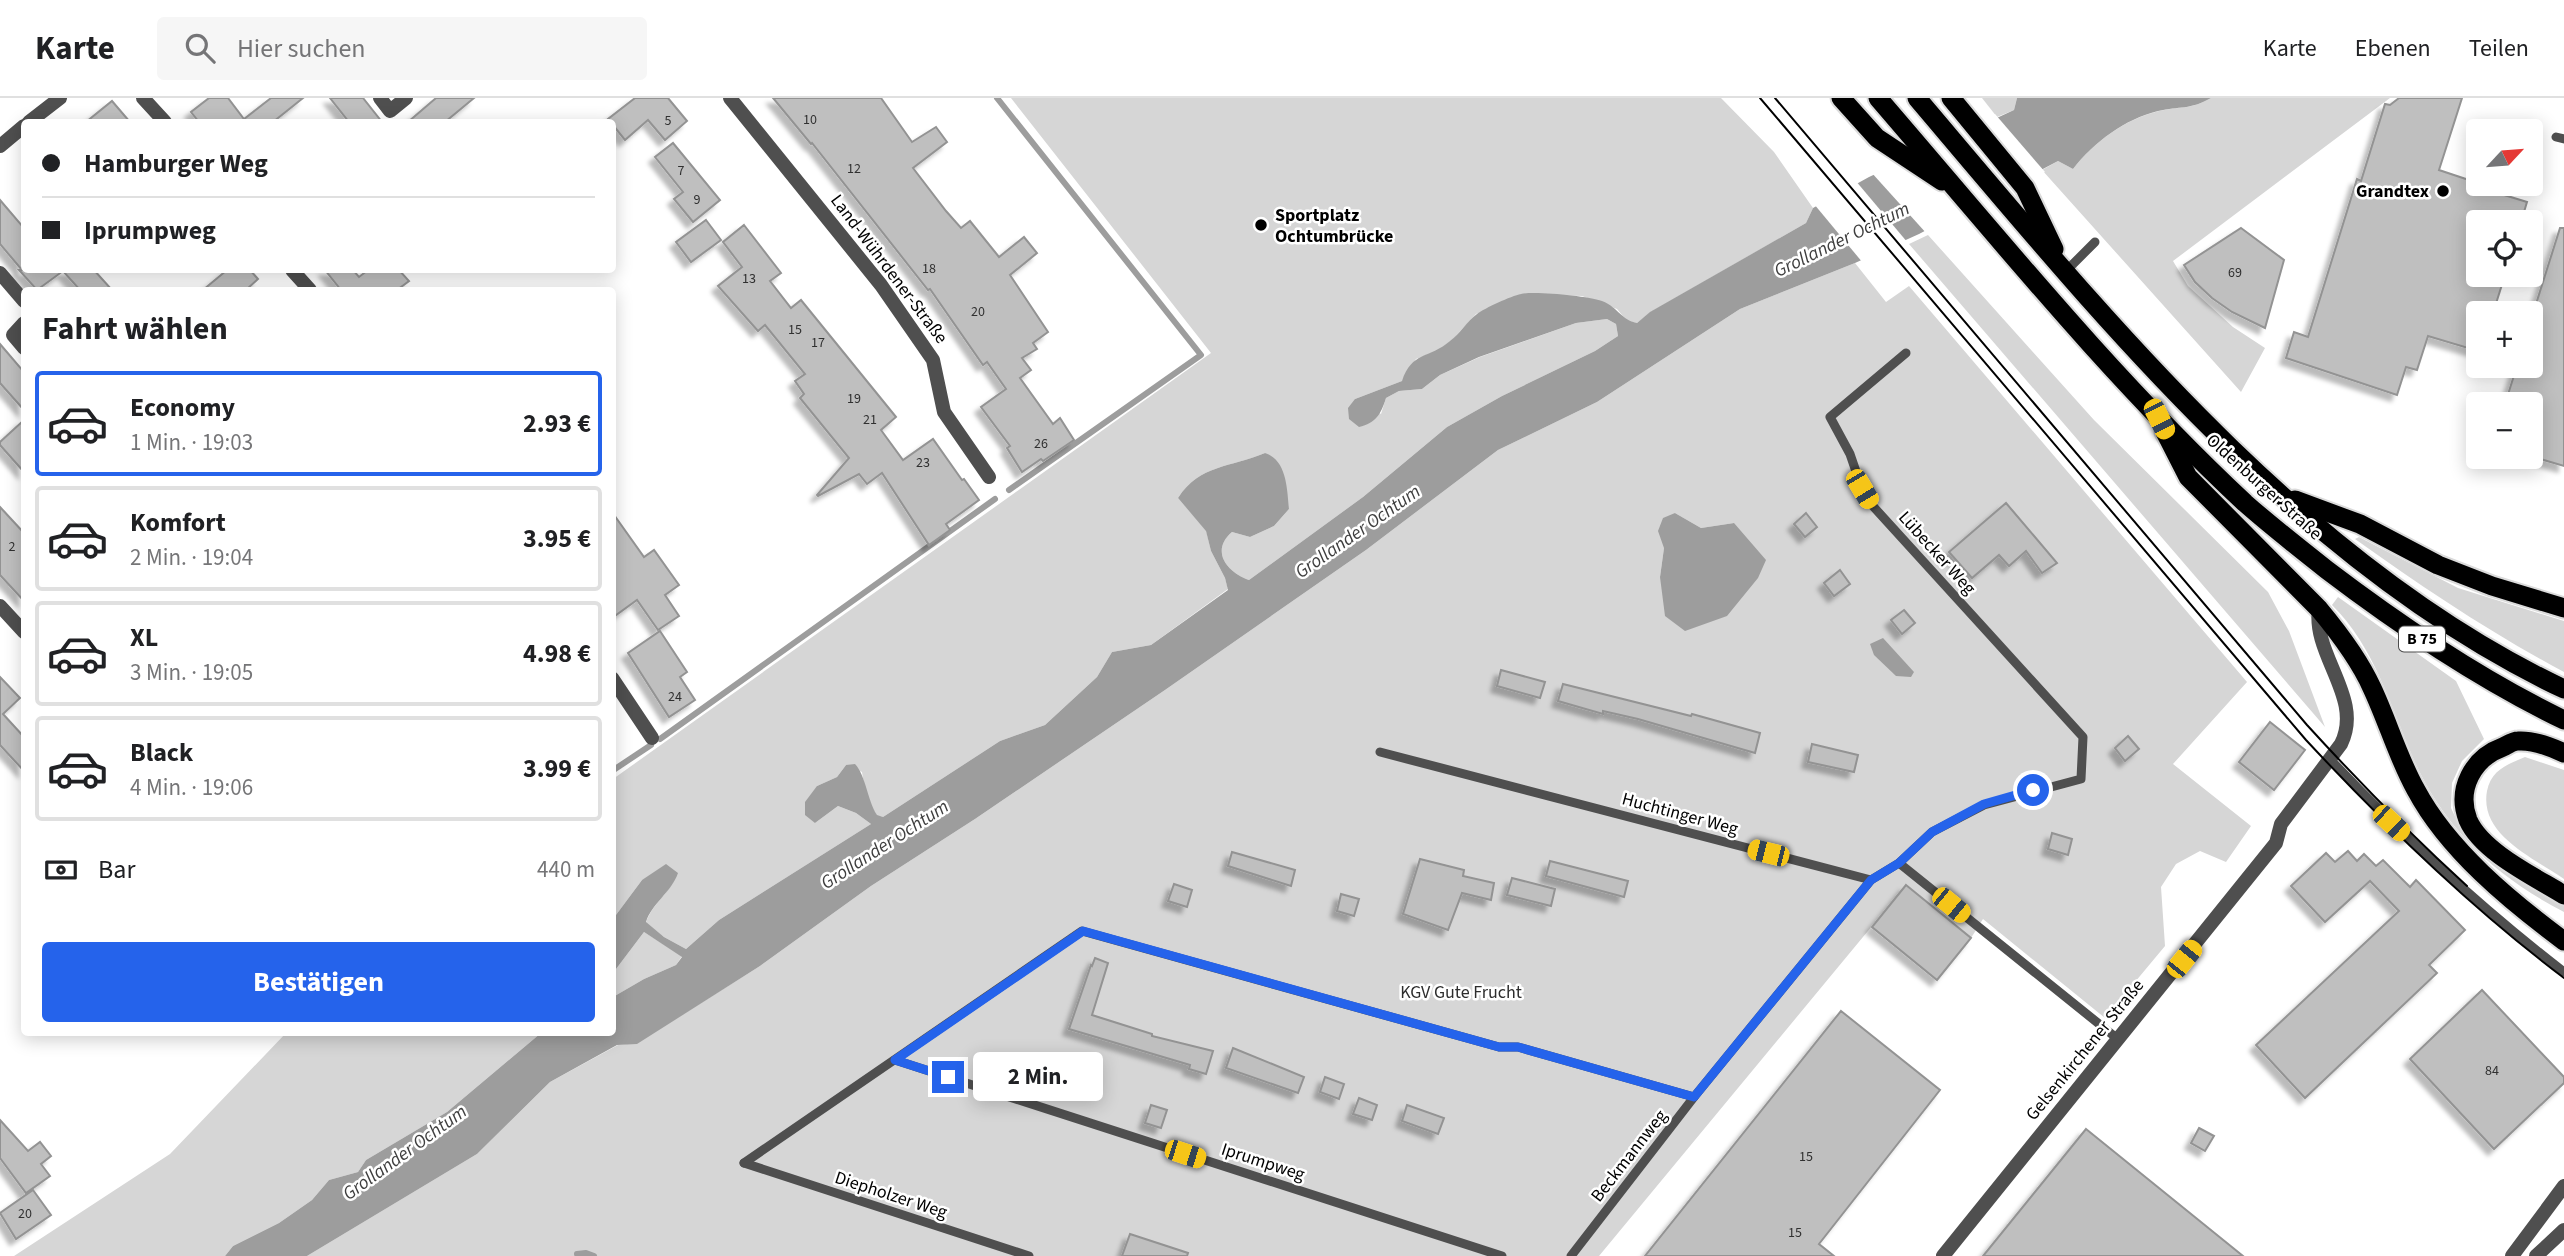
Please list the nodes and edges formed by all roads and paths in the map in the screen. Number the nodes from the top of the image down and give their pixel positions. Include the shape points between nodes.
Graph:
1 (60, 98) edge
2 (144, 98) edge
3 (380, 98) edge
4 (405, 98) edge
5 (730, 98) edge
6 (1841, 98) edge
7 (1878, 98) edge
8 (1917, 98) edge
9 (1951, 98) edge
10 (33, 119) edge
11 (162, 119) edge
12 (21, 129) edge
13 (0, 146) edge
14 (1957, 191) junction
15 (2095, 242) dead end
16 (2065, 272) junction
17 (0, 273) edge
18 (295, 273) edge
19 (307, 287) edge
20 (21, 298) edge
21 (21, 326) edge
22 (21, 344) edge
23 (1906, 353) dead end
24 (2159, 419) junction
25 (989, 477) dead end
26 (2281, 494) junction
27 (0, 606) edge
28 (2564, 608) edge
29 (2319, 609) junction
30 (21, 629) edge
31 (616, 684) edge
32 (2564, 689) edge
33 (2564, 720) edge
34 (652, 738) dead end
35 (1380, 752) dead end
36 (2564, 753) edge
37 (2330, 759) junction
38 (1899, 863) junction
39 (1871, 880) junction
40 (2564, 895) edge
41 (2564, 941) edge
42 (2564, 972) edge
43 (2119, 1040) junction
44 (895, 1060) junction
45 (1694, 1097) junction
46 (2564, 1185) edge
47 (2564, 1230) edge
48 (1029, 1256) edge
49 (1502, 1256) edge
50 (1571, 1256) edge
51 (1943, 1256) edge
52 (2512, 1256) edge
53 (2536, 1256) edge

1 - 10 street
2 - 11 street
3 - 4 street via 390,111
5 - 25 street, Land-Wührdener-Straße via 881,285 933,360 944,412
6 - 14 highway via 1877,138
7 - 14 highway, Oldenburger Straße / B 75
8 - 16 highway, Oldenburger Straße / B 75
9 - 16 highway via 2025,188
12 - 13 street
14 - 24 highway, Oldenburger Straße / B 75
15 - 16 lane
16 - 26 highway, Oldenburger Straße / B 75 via 2135,351
17 - 20 street
18 - 19 street
21 - 22 street via 13,335
23 - 38 lane, Lübecker Weg via 1830,417 1862,489 2083,737 2081,779 1984,804 1932,832
24 - 29 highway via 2188,477
24 - 33 highway, Oldenburger Straße / B 75 via 2247,505 2371,603 2490,681
26 - 28 highway via 2360,524 2438,565
26 - 32 highway, Oldenburger Straße / B 75 via 2406,595 2499,655
27 - 30 street
29 - 37 street, Gelsenkirchener Straße via 2317,623 2348,720 2347,731
29 - 41 highway via 2359,663 2406,771 2432,816 2465,856
31 - 34 street
35 - 39 lane, Huchtinger Weg
36 - 40 highway via 2517,741 2489,752 2465,784 2464,802 2468,820 2498,854
37 - 42 lane via 2429,859
37 - 43 street, Gelsenkirchener Straße via 2281,824 2276,843
38 - 39 lane
38 - 43 lane
39 - 45 lane, Beckmannweg
43 - 51 street, Gelsenkirchener Straße
44 - 45 lane via 1083,931
44 - 48 lane, Diepholzer Weg via 744,1163
44 - 49 lane, Iprumpweg
45 - 50 lane, Beckmannweg
46 - 52 street
47 - 53 street

